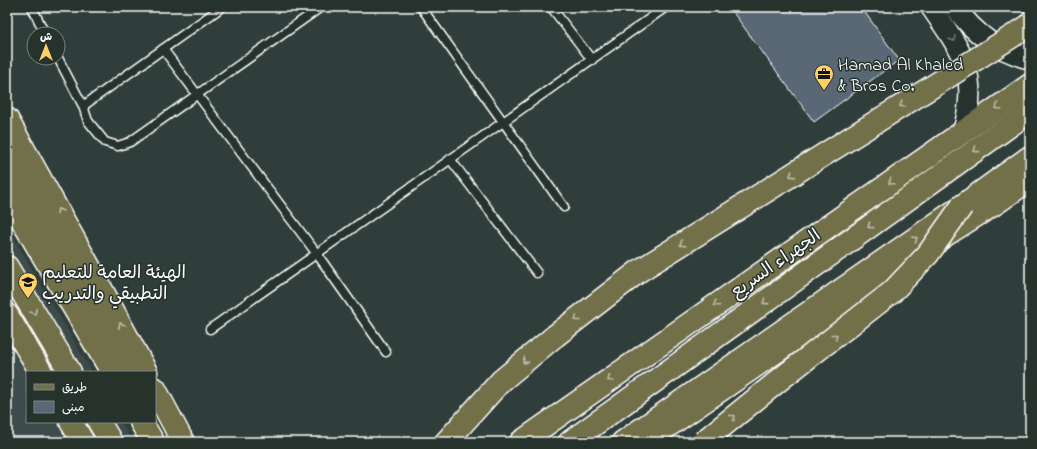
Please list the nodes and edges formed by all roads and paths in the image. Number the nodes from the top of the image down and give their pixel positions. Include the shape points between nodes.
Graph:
1 (32, 7) edge
2 (222, 7) edge
3 (322, 7) edge
4 (420, 7) edge
5 (551, 7) edge
6 (666, 7) edge
7 (931, 7) edge
8 (955, 7) edge
9 (1030, 11) edge
10 (1030, 25) edge
11 (41, 26) edge
12 (163, 49) junction
13 (1030, 59) edge
14 (592, 60) junction
15 (62, 66) edge
16 (1030, 85) edge
17 (197, 95) junction
18 (82, 106) junction
19 (1030, 111) edge
20 (7, 119) edge
21 (503, 122) junction
22 (963, 132) junction
23 (1030, 157) edge
24 (7, 159) edge
25 (450, 159) junction
26 (1030, 178) edge
27 (7, 195) edge
28 (1030, 195) edge
29 (996, 203) junction
30 (962, 206) junction
31 (564, 207) dead end
32 (317, 254) junction
33 (7, 267) edge
34 (537, 273) dead end
35 (7, 316) edge
36 (210, 329) dead end
37 (386, 352) dead end
38 (40, 371) edge
39 (69, 371) edge
40 (111, 371) edge
41 (131, 371) edge
42 (145, 371) edge
43 (156, 391) edge
44 (156, 414) edge
45 (72, 423) edge
46 (100, 423) edge
47 (142, 423) edge
48 (83, 442) edge
49 (110, 442) edge
50 (153, 442) edge
51 (172, 442) edge
52 (183, 442) edge
53 (446, 442) edge
54 (521, 442) edge
55 (570, 442) edge
56 (623, 442) edge
57 (645, 442) edge
58 (703, 442) edge

1 - 11 lane
2 - 12 lane
3 - 17 lane
4 - 21 lane
5 - 14 lane
6 - 14 lane
7 -> 22 street via 952,36 964,62 970,90
8 - 13 street via 964,21 982,37 1013,54
9 - 13 lane via 1024,26 1024,38
10 -> 53 main road, bridge via 640,271 501,381
12 - 17 lane
12 - 18 lane
14 - 21 lane
15 - 18 lane
16 -> 22 main road, الجهراء السريع
17 - 18 lane via 130,142 118,146 105,142 88,121
17 - 32 lane
19 -> 55 main road, الجهراء السريع
42 -> 20 main road
21 - 25 lane
21 - 31 lane
22 -> 54 main road, الجهراء السريع
23 - 30 main road
24 - 41 main road
25 - 32 lane
25 - 34 lane
26 - 29 main road
27 - 40 main road
28 - 29 street via 1023,194
29 - 57 main road
56 -> 30 main road
58 -> 30 main road, bridge via 892,292 928,254
32 - 36 lane
32 - 37 lane
33 -> 39 main road
35 - 38 main road
43 - 52 main road
44 - 51 main road
45 - 48 main road
46 - 49 main road
47 - 50 main road

